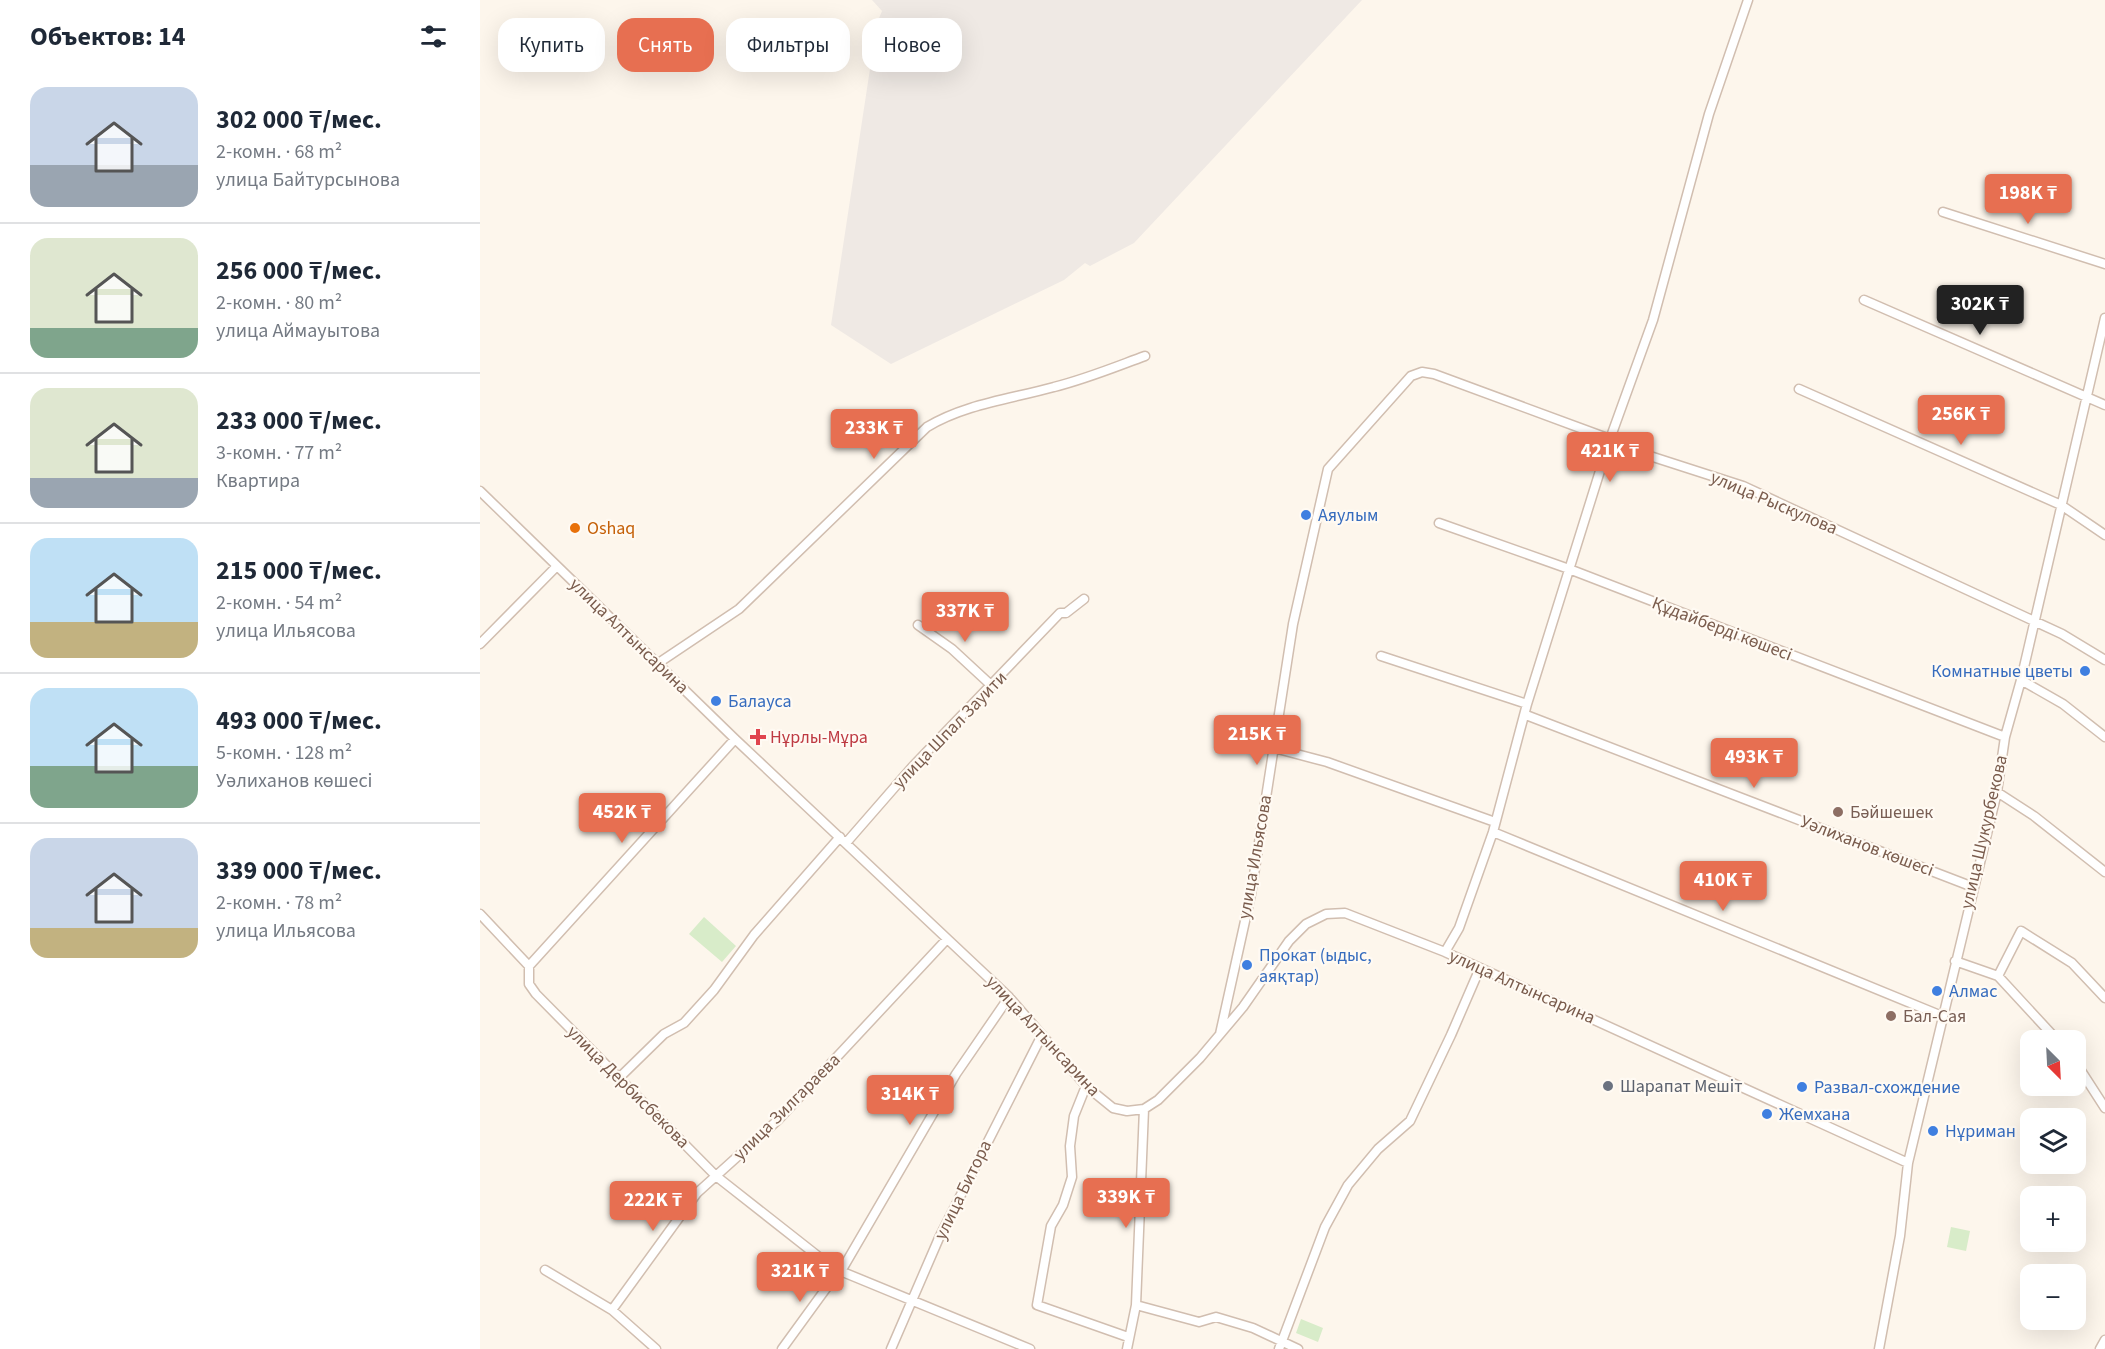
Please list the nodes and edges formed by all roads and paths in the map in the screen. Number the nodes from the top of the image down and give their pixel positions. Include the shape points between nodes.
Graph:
1 (1748, 0) edge
2 (1943, 212) dead end
3 (2105, 264) edge
4 (1864, 300) dead end
5 (2105, 318) edge
6 (1145, 356) dead end
7 (1799, 389) dead end
8 (2086, 396) junction
9 (2105, 405) edge
10 (1610, 439) junction
11 (480, 491) edge
12 (1320, 502) joint
13 (2061, 505) junction
14 (1439, 523) dead end
15 (2105, 535) edge
16 (557, 566) junction
17 (1569, 569) junction
18 (1084, 599) dead end
19 (2034, 622) junction
20 (918, 625) dead end
21 (480, 644) edge
22 (1381, 656) dead end
23 (2105, 660) edge
24 (657, 664) junction
25 (2021, 680) junction
26 (992, 686) junction
27 (1527, 704) junction
28 (1526, 715) junction
29 (2005, 737) junction
30 (2105, 737) edge
31 (735, 739) junction
32 (1274, 748) junction
33 (1997, 792) junction
34 (1495, 822) junction
35 (1493, 831) junction
36 (843, 840) junction
37 (2105, 872) edge
38 (1972, 887) junction
39 (480, 914) edge
40 (947, 939) junction
41 (1445, 952) junction
42 (1955, 961) junction
43 (529, 966) junction
44 (1480, 968) junction
45 (1998, 976) junction
46 (1009, 997) junction
47 (2105, 998) edge
48 (1942, 1016) junction
49 (2048, 1030) edge
50 (1220, 1034) junction
51 (1042, 1035) junction
52 (620, 1077) junction
53 (2086, 1079) edge
54 (1086, 1086) junction
55 (2105, 1108) edge
56 (1144, 1109) junction
57 (1908, 1163) junction
58 (716, 1176) junction
59 (545, 1270) dead end
60 (839, 1273) junction
61 (910, 1302) junction
62 (1136, 1305) junction
63 (612, 1310) junction
64 (1128, 1337) junction
65 (1282, 1340) junction
66 (2105, 1340) edge
67 (656, 1349) edge
68 (782, 1349) edge
69 (891, 1349) edge
70 (1030, 1349) edge
71 (1127, 1349) edge
72 (1279, 1349) edge
73 (1298, 1349) edge
74 (1879, 1349) edge
75 (2100, 1349) edge

1 - 10 street via 1709,114 1653,320
2 - 3 street
4 - 8 street
5 - 8 street, улица Шукурбекова
6 - 24 street via 1092,377 968,408 927,428 739,609
7 - 13 street
8 - 9 street
8 - 13 street, улица Шукурбекова
10 - 12 street, улица Рыскулова via 1422,372 1411,376 1328,469
10 - 17 street
10 - 19 street, улица Рыскулова via 1622,447 1743,486
11 - 16 street, улица Алтынсарина
12 - 32 street, улица Ильясова via 1293,624
13 - 15 street
13 - 19 street, улица Шукурбекова
14 - 17 street, Құдайберді көшесі
16 - 21 street
16 - 24 street, улица Алтынсарина
17 - 27 street
17 - 29 street, Құдайберді көшесі
18 - 26 street, улица Шпал Зауити via 1066,613 1060,613
19 - 23 street, улица Рыскулова
19 - 25 street, улица Шукурбекова
20 - 26 street via 952,649
22 - 27 street
24 - 31 street, улица Алтынсарина
25 - 29 street, улица Шукурбекова
25 - 30 street via 2062,704
26 - 36 street, улица Шпал Зауити
27 - 28 street
28 - 34 street
28 - 38 street, Уәлиханов көшесі
29 - 33 street, улица Шукурбекова
31 - 36 street, улица Алтынсарина
31 - 43 street
32 - 34 street via 1338,766
32 - 50 street, улица Ильясова via 1251,892
33 - 37 street
33 - 38 street, улица Шукурбекова
34 - 35 street
35 - 41 street via 1459,928
35 - 48 street
36 - 40 street, улица Алтынсарина
36 - 52 street, улица Шпал Зауити via 754,934 684,1023 664,1035
38 - 42 street, улица Шукурбекова
39 - 43 street, улица Дербисбекова
40 - 46 street, улица Алтынсарина
40 - 58 street, улица Зилгараева via 778,1119
41 - 44 street, улица Алтынсарина
41 - 50 street, улица Алтынсарина via 1345,913 1326,914 1306,924 1289,941 1244,1007
42 - 45 street
42 - 48 street, улица Шукурбекова
43 - 52 street, улица Дербисбекова via 529,984 536,994
44 - 57 street, улица Алтынсарина
44 - 65 street via 1410,1121 1378,1149 1348,1185 1325,1227
45 - 47 street via 2021,931 2072,963
45 - 49 street
46 - 51 street, улица Алтынсарина
46 - 60 street via 956,1074
48 - 57 street, улица Шукурбекова
50 - 56 street, улица Алтынсарина via 1158,1100
51 - 54 street, улица Алтынсарина
51 - 61 street, улица Битора
52 - 58 street, улица Дербисбекова
53 - 55 street
54 - 56 street, улица Алтынсарина via 1113,1108
54 - 64 street via 1074,1116 1070,1146 1072,1178 1051,1226 1037,1305
56 - 62 street
57 - 74 street, улица Шукурбекова via 1900,1236
58 - 60 street, улица Дербисбекова
58 - 63 street, улица Зилгараева via 697,1193
59 - 63 street
60 - 61 street, улица Дербисбекова
60 - 68 street
61 - 69 street, улица Битора
61 - 70 street, улица Дербисбекова
62 - 64 street
62 - 65 street via 1199,1322 1216,1317
63 - 67 street
64 - 71 street
65 - 72 street
65 - 73 street
66 - 75 street

